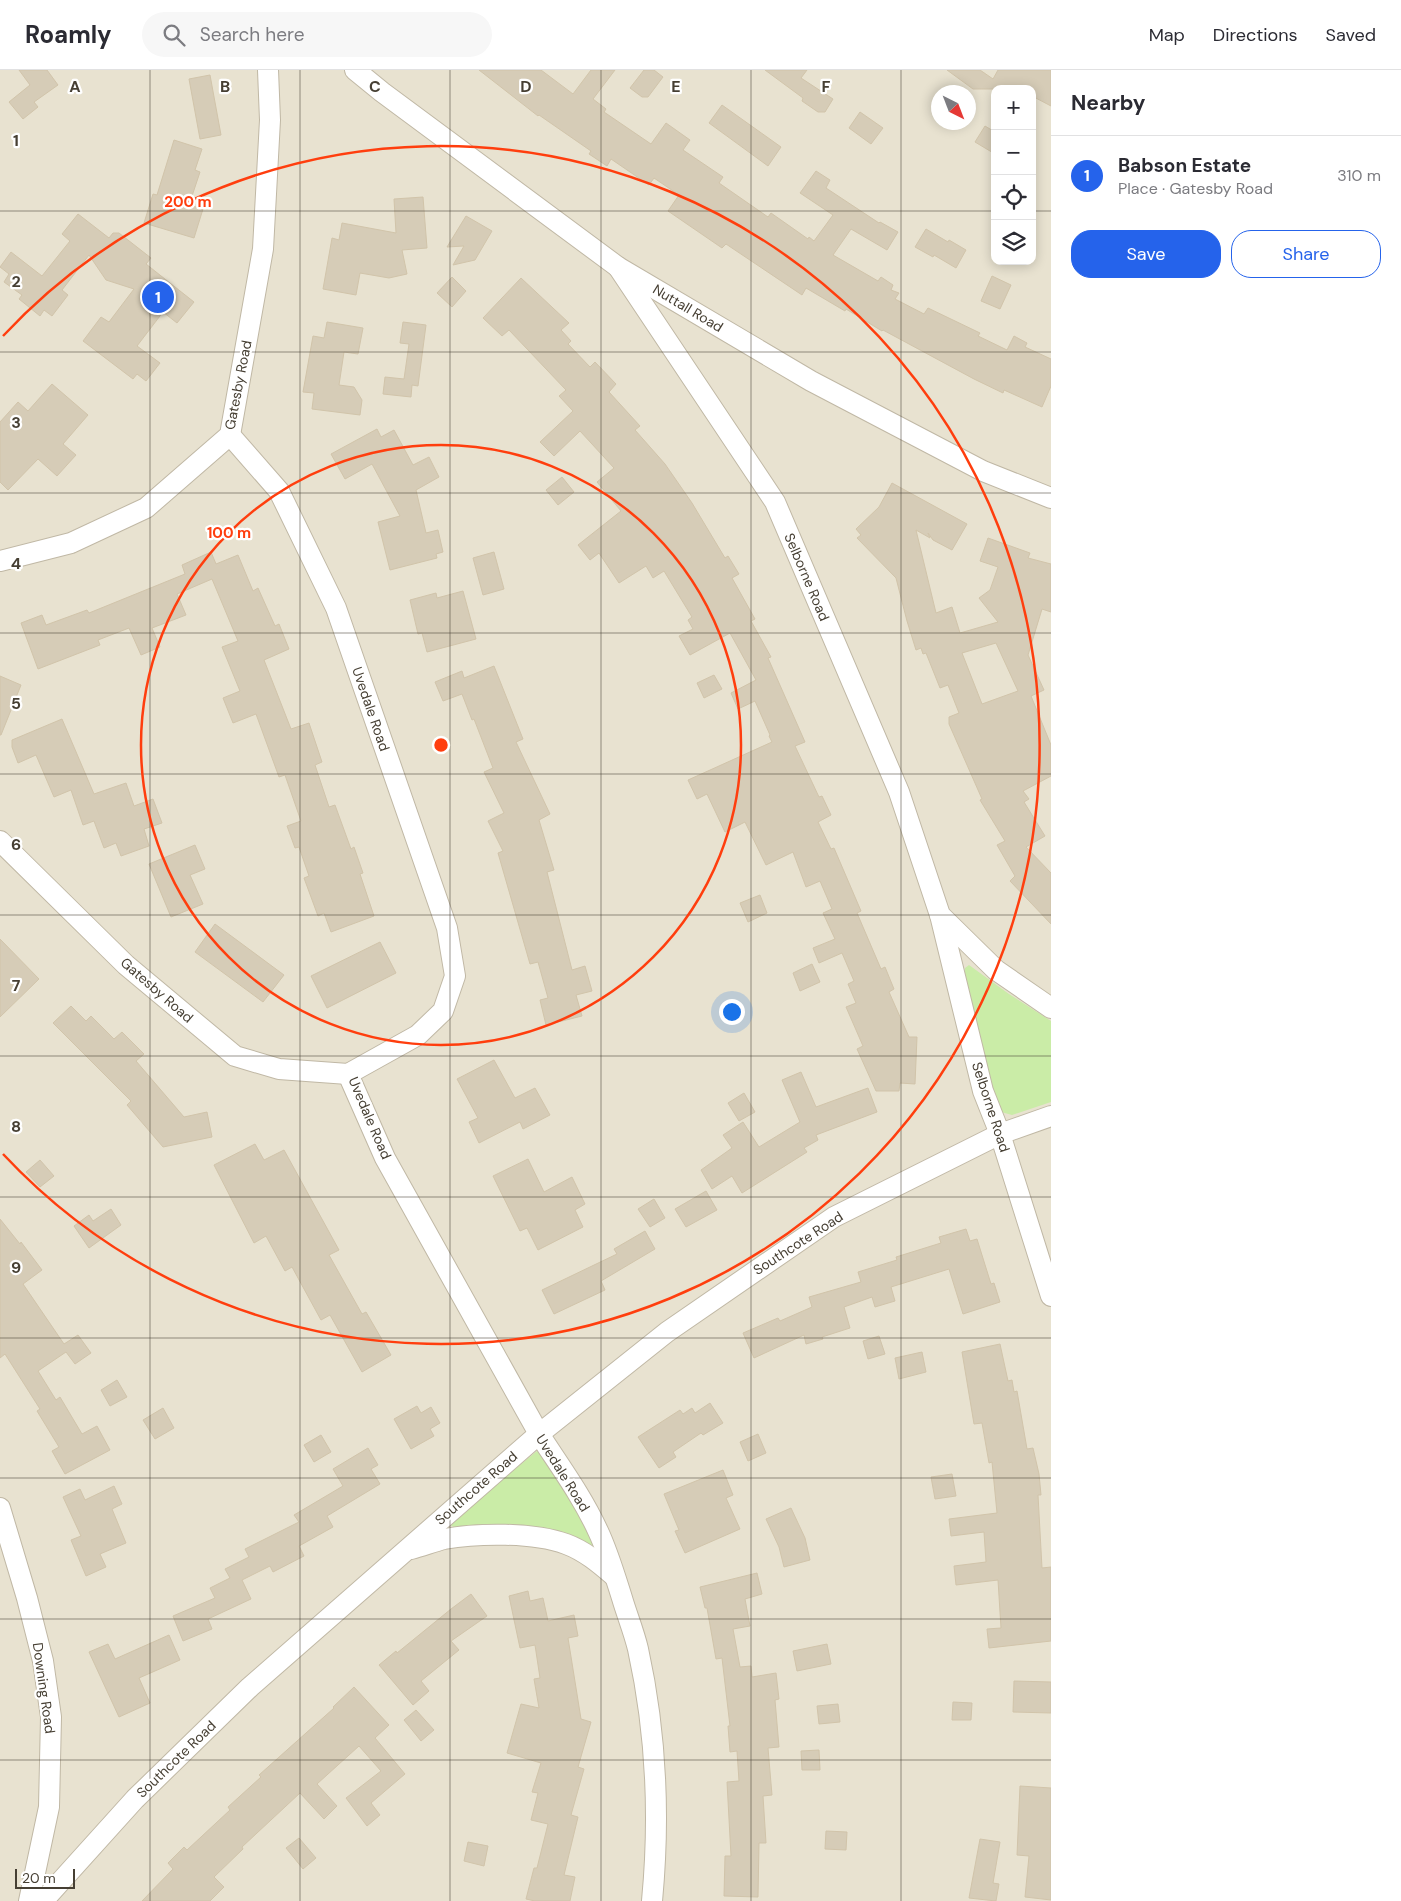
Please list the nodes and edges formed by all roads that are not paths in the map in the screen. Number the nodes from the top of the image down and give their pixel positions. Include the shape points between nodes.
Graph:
1 (268, 70) edge
2 (356, 70) edge
3 (618, 267) junction
4 (230, 435) junction
5 (1051, 498) edge
6 (0, 562) edge
7 (0, 841) edge
8 (940, 915) junction
9 (1051, 1008) edge
10 (348, 1074) junction
11 (1051, 1116) edge
12 (1000, 1134) junction
13 (1051, 1296) edge
14 (539, 1434) junction
15 (0, 1508) edge
16 (404, 1551) junction
17 (615, 1577) junction
18 (29, 1901) edge
19 (44, 1901) edge
20 (652, 1901) edge

1 - 4 street, Gatesby Road via 270,120 263,250
2 - 3 street, Nuttall Road
3 - 5 street, Nuttall Road via 811,381 983,471
3 - 8 street, Selborne Road via 775,502 899,792
4 - 6 street, Gatesby Road via 146,508 71,543
4 - 10 street, Uvedale Road via 278,491 336,608 447,928 455,976 443,1011 418,1035
7 - 10 street, Gatesby Road via 126,964 235,1056 279,1069
8 - 9 street, Selborne Road via 996,970
8 - 12 street, Selborne Road via 983,1091
10 - 14 street, Uvedale Road via 385,1158
11 - 12 street, Southcote Road
12 - 13 street, Selborne Road
12 - 14 street, Southcote Road via 834,1217 667,1332
14 - 16 street, Southcote Road
14 - 17 street, Uvedale Road via 594,1523
15 - 18 street, Downing Road via 43,1661 50,1717 49,1807
16 - 17 street via 468,1536 541,1538 567,1544 593,1558
16 - 19 street, Southcote Road via 250,1686 135,1799
17 - 20 street, Uvedale Road via 637,1647 649,1707 655,1789 656,1859

